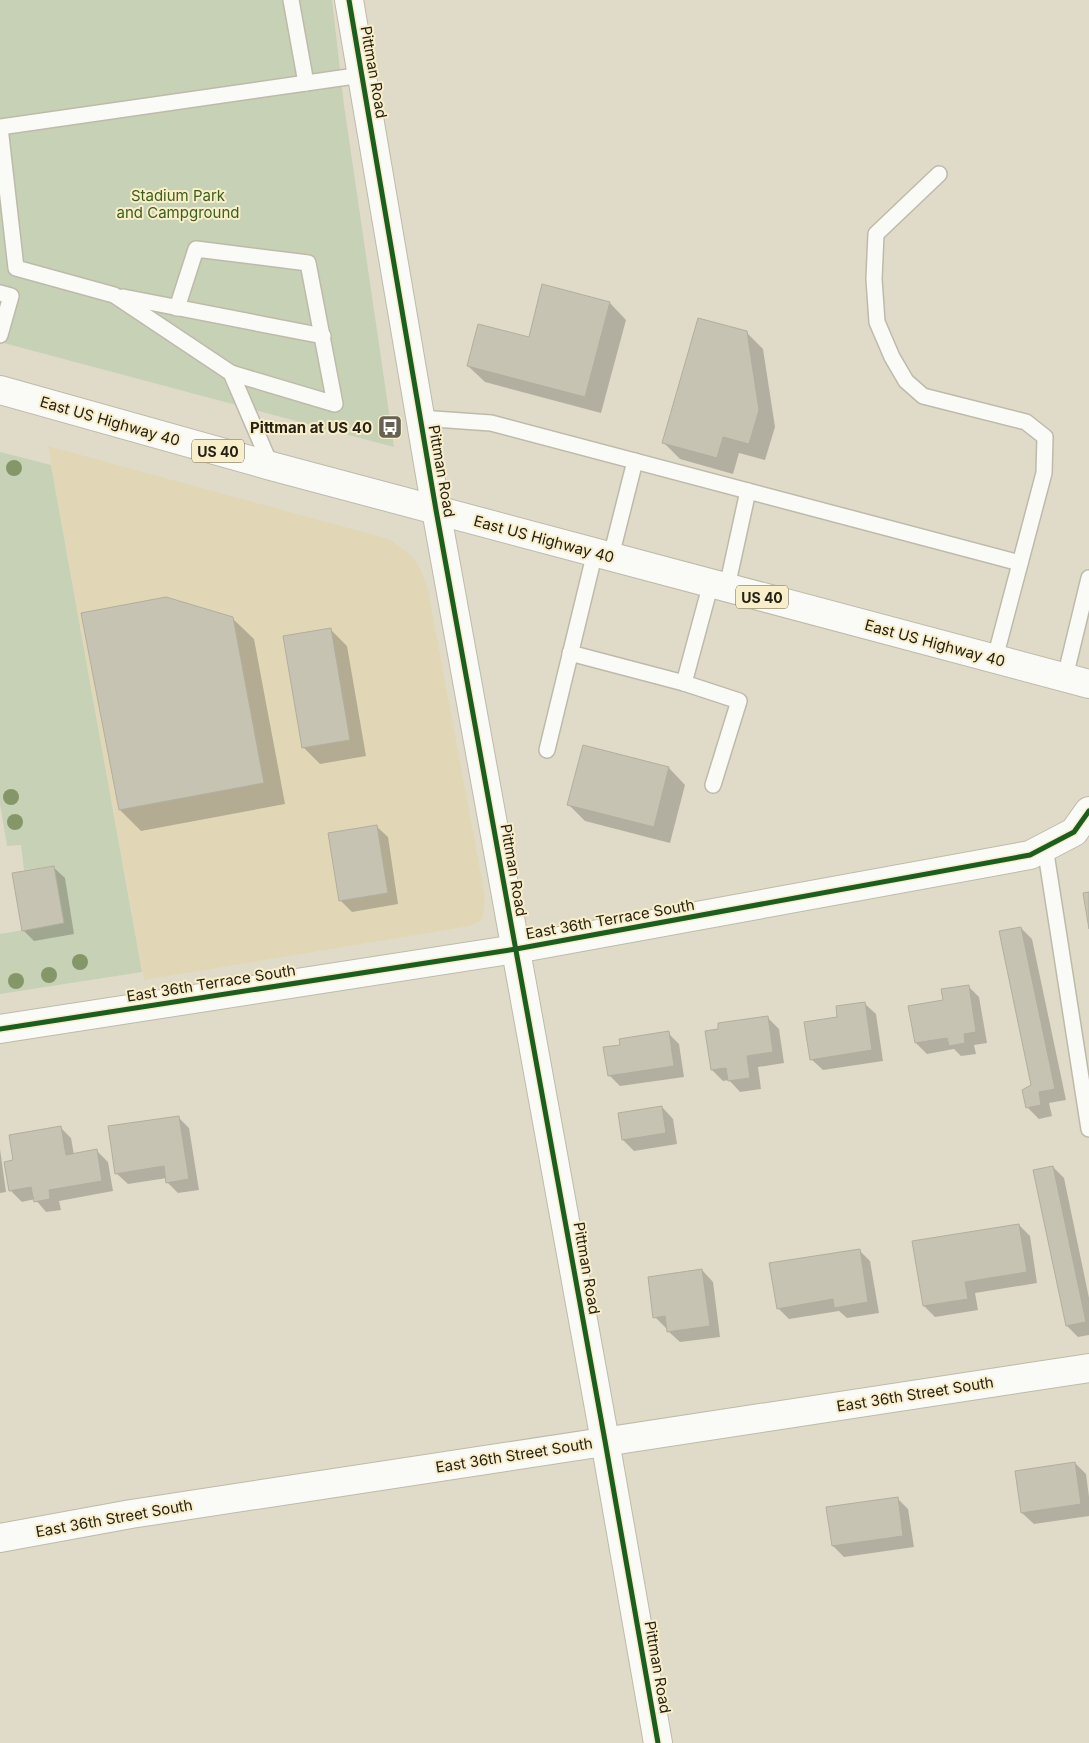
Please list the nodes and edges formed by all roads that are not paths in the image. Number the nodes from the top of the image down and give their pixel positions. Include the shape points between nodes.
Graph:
1 (291, 0) edge
2 (349, 0) edge
3 (362, 75) junction
4 (306, 83) junction
5 (0, 127) edge
6 (939, 174) dead end
7 (16, 268) junction
8 (6, 294) edge
9 (114, 295) junction
10 (177, 308) junction
11 (0, 335) edge
12 (323, 336) junction
13 (232, 373) junction
14 (0, 390) edge
15 (420, 418) junction
16 (635, 461) junction
17 (271, 466) junction
18 (748, 491) junction
19 (436, 510) junction
20 (603, 554) junction
21 (1020, 563) junction
22 (1089, 578) edge
23 (719, 585) junction
24 (1084, 617) edge
25 (570, 653) junction
26 (994, 658) junction
27 (1077, 680) edge
28 (684, 683) junction
29 (547, 750) dead end
30 (713, 785) dead end
31 (1089, 811) edge
32 (1045, 847) junction
33 (516, 949) junction
34 (0, 1029) edge
35 (1089, 1129) edge
36 (1089, 1368) edge
37 (605, 1441) junction
38 (0, 1538) edge
39 (658, 1743) edge

1 - 4 lane
2 - 3 street, Pittman Road
3 - 4 lane
3 - 15 street, Pittman Road
4 - 5 lane
5 - 7 lane
6 - 21 lane via 876,234 874,279 877,322 906,381 923,396 1026,422 1045,437 1044,473
7 - 8 lane
7 - 9 lane
8 - 11 lane
9 - 10 lane
9 - 13 lane
10 - 12 lane
10 - 12 lane via 196,250 308,263
12 - 13 lane via 335,404
13 - 17 lane
14 - 17 street, East US Highway 40 / US 40
15 - 16 lane via 491,423
15 - 19 street, Pittman Road
16 - 18 lane
16 - 20 lane
17 - 19 street, East US Highway 40 / US 40
18 - 21 lane
18 - 23 lane
19 - 20 street, East US Highway 40 / US 40
19 - 33 street, Pittman Road
20 - 23 street, East US Highway 40 / US 40
20 - 25 lane
21 - 26 lane
22 - 24 lane
23 - 26 street, East US Highway 40 / US 40
23 - 28 lane
24 - 27 lane
25 - 28 lane
25 - 29 lane
26 - 27 street, East US Highway 40 / US 40
28 - 30 lane via 739,701
31 - 32 street, East 36th Terrace South via 1074,832
32 - 33 street, East 36th Terrace South via 1030,855
32 - 35 lane
33 - 34 street, East 36th Terrace South
33 - 37 street, Pittman Road
36 - 37 street, East 36th Street South
37 - 38 street, East 36th Street South via 141,1512
37 - 39 street, Pittman Road

